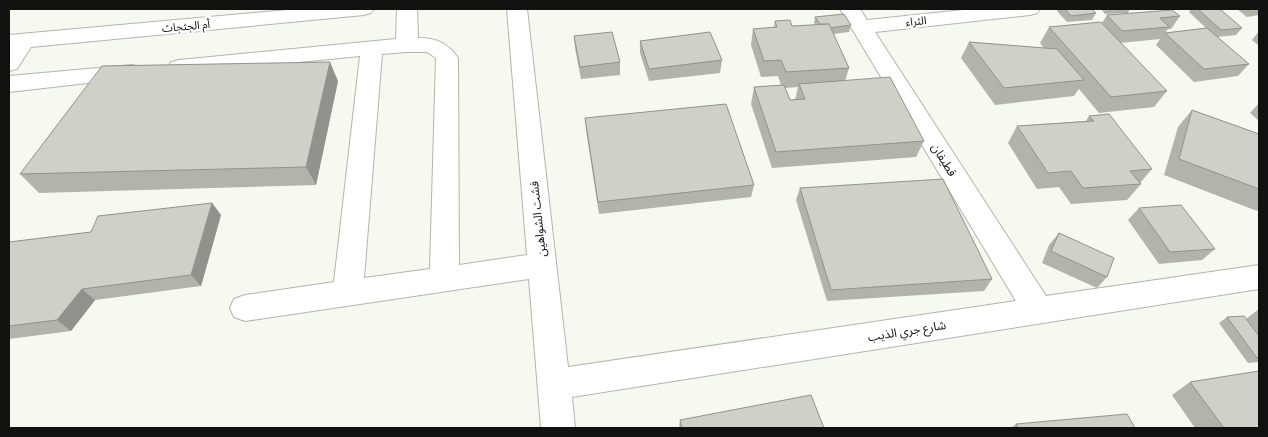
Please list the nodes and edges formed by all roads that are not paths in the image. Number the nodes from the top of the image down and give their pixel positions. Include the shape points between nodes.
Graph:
1 (364, 9) edge
2 (407, 9) edge
3 (517, 9) edge
4 (1030, 9) edge
5 (856, 18) edge
6 (16, 42) edge
7 (407, 45) junction
8 (372, 48) junction
9 (9, 64) edge
10 (9, 84) edge
11 (542, 264) junction
12 (1259, 276) edge
13 (444, 279) junction
14 (348, 293) junction
15 (246, 308) dead end
16 (1039, 311) junction
17 (554, 384) junction
18 (558, 428) edge

1 - 6 street, أم الجثجاث
2 - 7 street
3 - 11 street, فشت الشواهين
4 - 5 street, الثراء
5 - 16 street, قطيفان
6 - 9 street
7 - 8 street
7 - 13 street via 429,44 441,49 446,58
8 - 10 street
8 - 14 street
11 - 13 street
11 - 17 street, فشت الشواهين
12 - 16 street, شارع جري الذيب
13 - 14 street
14 - 15 street
16 - 17 street, شارع جري الذيب
17 - 18 street, فشت الشواهين

